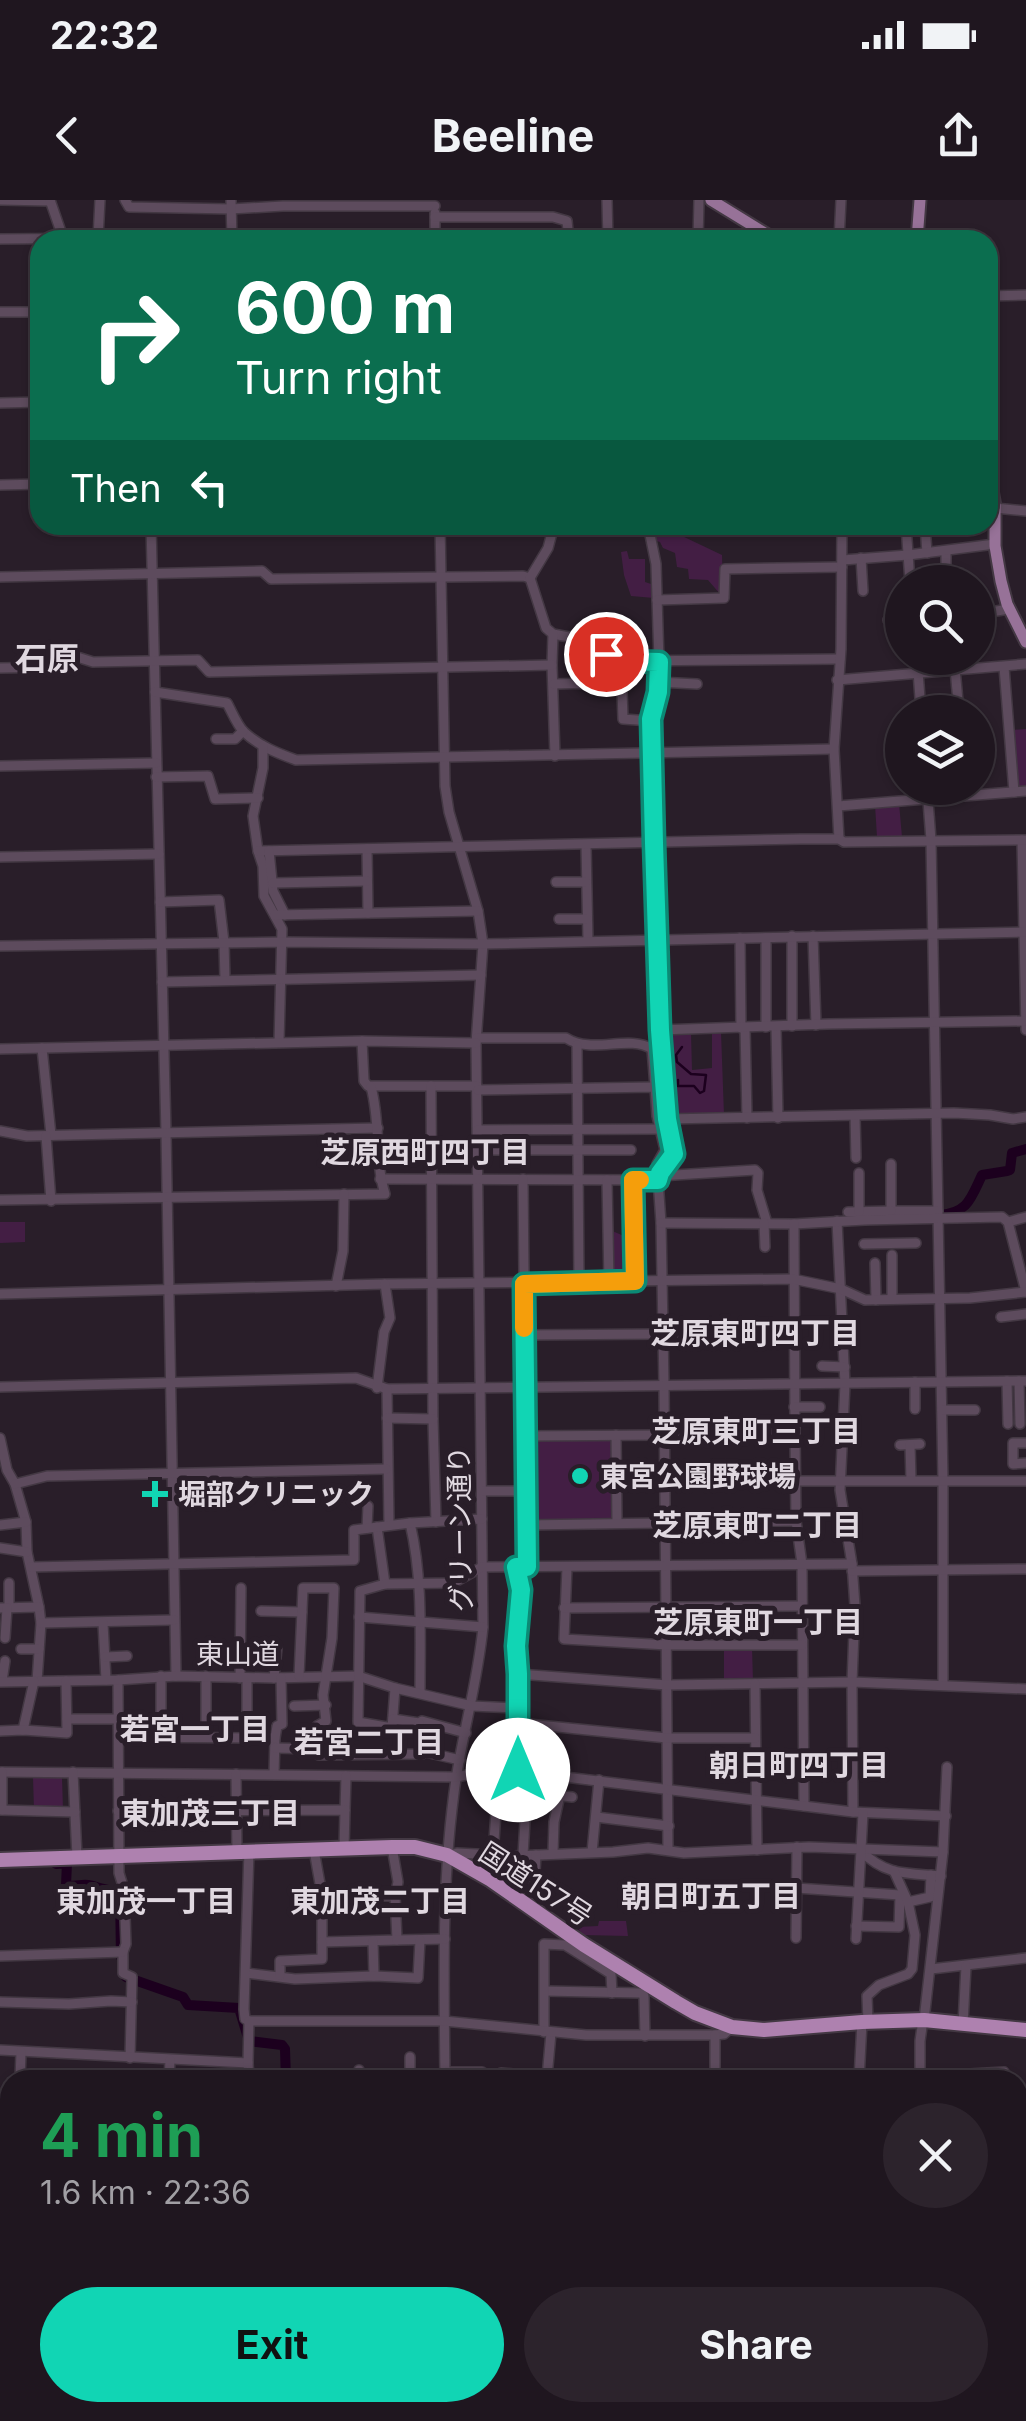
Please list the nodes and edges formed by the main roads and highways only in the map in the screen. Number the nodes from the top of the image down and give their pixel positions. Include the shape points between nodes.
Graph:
1 (711, 200) edge
2 (920, 200) edge
3 (760, 230) edge
4 (918, 230) edge
5 (994, 535) edge
6 (1026, 642) edge
7 (0, 1860) edge
8 (1026, 2030) edge

1 - 3 main road
2 - 4 main road
5 - 6 main road via 1009,610
7 - 8 highway, 国道157号 via 415,1848 448,1855 676,2002 732,2027 924,2020

